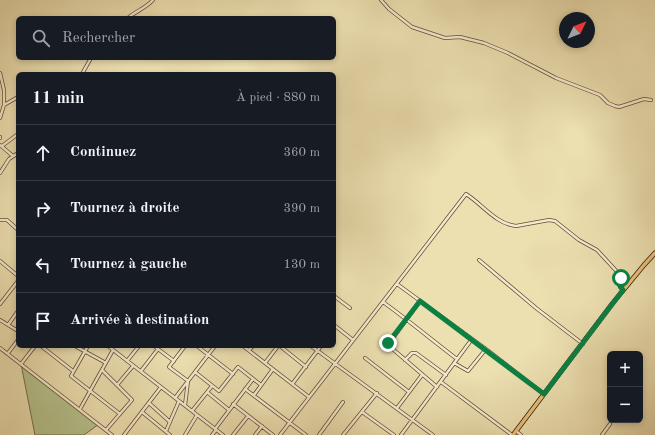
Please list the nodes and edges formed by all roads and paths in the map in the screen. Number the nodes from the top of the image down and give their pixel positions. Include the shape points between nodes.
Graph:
1 (153, 0) edge
2 (381, 0) edge
3 (130, 16) edge
4 (90, 60) edge
5 (83, 72) edge
6 (0, 73) edge
7 (16, 97) edge
8 (651, 100) dead end
9 (4, 105) junction
10 (0, 118) edge
11 (16, 135) edge
12 (1, 145) edge
13 (16, 154) edge
14 (13, 156) junction
15 (0, 173) edge
16 (0, 220) edge
17 (16, 228) edge
18 (655, 254) edge
19 (479, 260) dead end
20 (0, 261) edge
21 (16, 274) edge
22 (16, 284) edge
23 (396, 284) junction
24 (623, 290) junction
25 (336, 298) edge
26 (420, 301) junction
27 (383, 302) junction
28 (0, 304) edge
29 (350, 308) dead end
30 (16, 314) edge
31 (406, 319) junction
32 (0, 320) edge
33 (8, 325) junction
34 (336, 328) edge
35 (16, 330) edge
36 (472, 339) junction
37 (353, 340) junction
38 (16, 343) edge
39 (583, 344) junction
40 (0, 348) edge
41 (33, 348) edge
42 (44, 348) edge
43 (78, 348) edge
44 (87, 348) edge
45 (110, 348) edge
46 (137, 348) edge
47 (184, 348) edge
48 (199, 348) edge
49 (213, 348) edge
50 (246, 348) edge
51 (277, 348) edge
52 (282, 348) edge
53 (313, 348) edge
54 (319, 348) edge
55 (158, 349) joint
56 (113, 350) junction
57 (249, 350) joint
58 (486, 350) junction
59 (317, 351) junction
60 (84, 352) junction
61 (8, 353) junction
62 (208, 355) junction
63 (365, 358) dead end
64 (457, 359) junction
65 (405, 360) junction
66 (127, 361) junction
67 (174, 361) junction
68 (106, 363) junction
69 (265, 363) junction
70 (454, 363) junction
71 (21, 364) junction
72 (335, 364) junction
73 (133, 366) junction
74 (306, 366) junction
75 (273, 369) junction
76 (102, 370) junction
77 (73, 371) junction
78 (141, 371) junction
79 (195, 372) junction
80 (233, 374) junction
81 (422, 375) junction
82 (446, 375) junction
83 (253, 379) junction
84 (188, 381) junction
85 (441, 382) junction
86 (293, 384) junction
87 (117, 385) junction
88 (261, 385) junction
89 (212, 386) junction
90 (161, 387) junction
91 (437, 387) junction
92 (246, 389) junction
93 (90, 391) junction
94 (207, 392) junction
95 (409, 392) junction
96 (378, 393) junction
97 (544, 394) junction
98 (254, 395) junction
99 (309, 397) junction
100 (175, 398) junction
101 (180, 401) junction
102 (343, 402) dead end
103 (148, 403) junction
104 (233, 404) junction
105 (185, 405) junction
106 (397, 408) junction
107 (80, 409) junction
108 (229, 410) junction
109 (192, 411) junction
110 (142, 412) junction
111 (362, 412) junction
112 (120, 414) junction
113 (197, 415) junction
114 (248, 416) junction
115 (413, 420) junction
116 (170, 422) junction
117 (290, 422) junction
118 (610, 424) dead end
119 (262, 426) junction
120 (215, 429) junction
121 (106, 430) junction
122 (166, 431) junction
123 (516, 431) junction
124 (112, 435) edge
125 (124, 435) edge
126 (170, 435) edge
127 (185, 435) edge
128 (212, 435) edge
129 (223, 435) edge
130 (233, 435) edge
131 (255, 435) edge
132 (273, 435) edge
133 (280, 435) edge
134 (306, 435) edge
135 (319, 435) edge
136 (343, 435) edge
137 (394, 435) edge
138 (401, 435) edge
139 (433, 435) edge
140 (512, 435) edge
141 (521, 435) edge
142 (602, 435) edge

1 - 3 street
2 - 8 street via 412,27 445,38 460,37 484,43 600,96 615,106 619,107 644,98
4 - 5 street
6 - 9 street
7 - 9 street
9 - 10 street
11 - 12 street
12 - 14 street
13 - 14 street
14 - 15 street
16 - 17 street via 7,220
18 - 24 main road
19 - 39 street
20 - 21 street
22 - 28 street
23 - 24 street via 466,194 510,226 548,220 558,223 601,254 621,276 620,286
23 - 26 street
23 - 27 street
24 - 39 main road
25 - 29 street
26 - 31 street
26 - 36 street
27 - 31 street
27 - 37 street
30 - 33 street
31 - 64 street
31 - 65 street via 388,344
32 - 33 street
33 - 35 street
34 - 37 street
36 - 58 street
36 - 64 street
37 - 72 street
38 - 61 street
39 - 97 main road
40 - 61 street
41 - 71 street
42 - 77 street
43 - 60 street
44 - 60 street
45 - 56 street
46 - 66 street
47 - 67 street
48 - 62 street
49 - 62 street
50 - 57 street
51 - 69 street
52 - 74 street
53 - 59 street
54 - 59 street
55 - 67 street
55 - 78 street
56 - 66 street
56 - 68 street
57 - 69 street
58 - 70 street via 468,371
58 - 97 street
59 - 72 street
59 - 74 street
60 - 68 street
60 - 77 street
61 - 71 street
62 - 79 street
62 - 80 street
63 - 95 street
64 - 70 street
65 - 81 street
65 - 82 street via 412,353 416,353
66 - 73 street
67 - 84 street via 169,367
68 - 76 street
69 - 75 street
70 - 82 street
71 - 107 street
72 - 96 street
72 - 99 street
73 - 78 street
73 - 87 street
74 - 86 street
75 - 86 street
75 - 88 street
76 - 87 street
76 - 93 street
77 - 93 street via 71,376
78 - 90 street
79 - 84 street
79 - 89 street
80 - 83 street via 238,367
80 - 89 street via 219,391
81 - 91 street
81 - 95 street
82 - 85 street
83 - 88 street
83 - 92 street
84 - 100 street
84 - 105 street
85 - 91 street
85 - 140 street
86 - 99 street
87 - 112 street via 132,400
88 - 98 street
89 - 94 street
90 - 100 street
90 - 103 street
91 - 115 street
92 - 98 street
92 - 104 street
93 - 107 street
93 - 112 street
94 - 108 street
94 - 109 street
95 - 106 street
96 - 106 street
96 - 111 street
97 - 123 main road
98 - 117 street
99 - 117 street
100 - 101 street
101 - 105 street
101 - 116 street
102 - 135 street
103 - 110 street
103 - 116 street
104 - 108 street
104 - 114 street
105 - 109 street
106 - 115 street
107 - 121 street
108 - 120 street
109 - 113 street
110 - 122 street
110 - 125 street
111 - 136 street
111 - 137 street
112 - 121 street
113 - 120 street
113 - 127 street
114 - 119 street
114 - 130 street
115 - 138 street
115 - 139 street
116 - 122 street
117 - 133 street
117 - 134 street
118 - 142 street
119 - 131 street
119 - 132 street
120 - 128 street
120 - 129 street
121 - 124 street
122 - 126 street
123 - 140 main road
123 - 141 street

